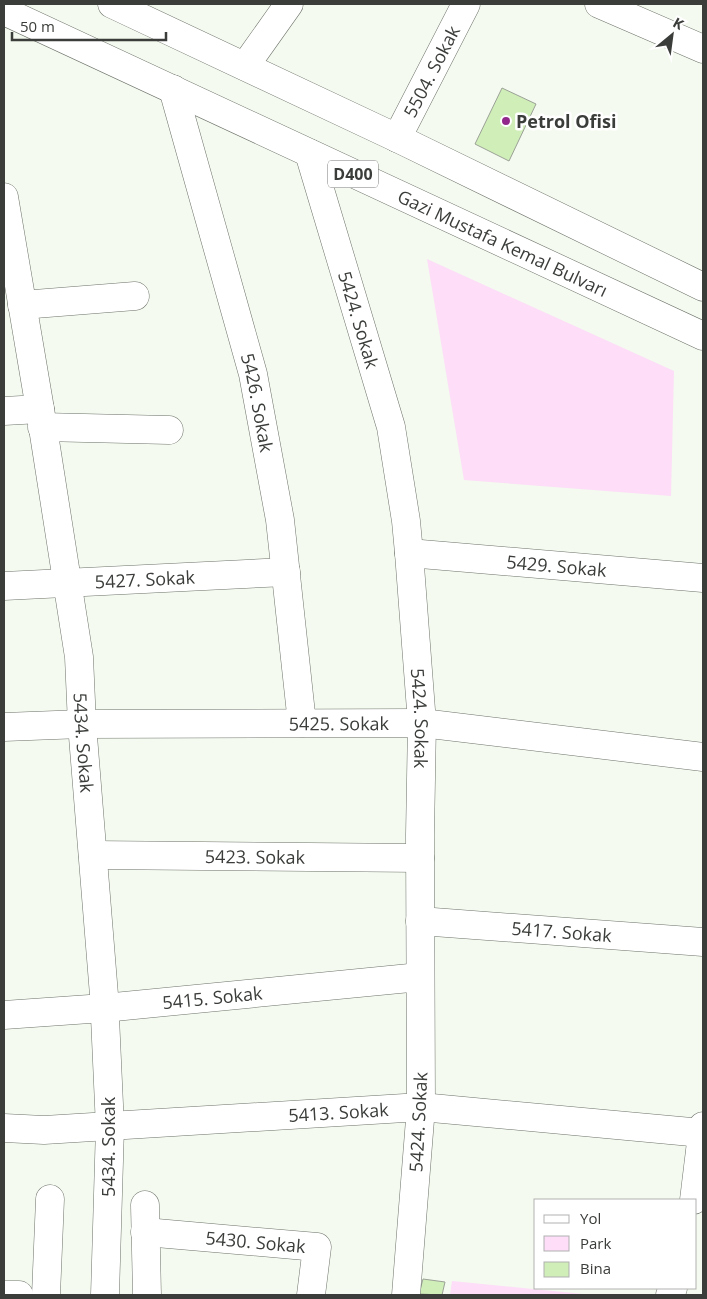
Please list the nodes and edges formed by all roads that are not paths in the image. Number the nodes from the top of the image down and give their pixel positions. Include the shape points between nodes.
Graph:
1 (112, 4) edge
2 (290, 4) edge
3 (466, 4) edge
4 (600, 4) edge
5 (4, 11) edge
6 (703, 48) edge
7 (245, 66) junction
8 (173, 89) junction
9 (396, 138) junction
10 (309, 153) junction
11 (4, 197) edge
12 (703, 287) edge
13 (135, 296) dead end
14 (22, 305) junction
15 (703, 336) edge
16 (4, 411) edge
17 (41, 418) junction
18 (169, 430) dead end
19 (409, 553) junction
20 (286, 572) junction
21 (703, 578) edge
22 (67, 583) junction
23 (4, 586) edge
24 (422, 723) junction
25 (82, 724) junction
26 (302, 724) junction
27 (4, 727) edge
28 (703, 757) edge
29 (92, 855) junction
30 (420, 858) junction
31 (420, 921) junction
32 (703, 942) edge
33 (420, 977) junction
34 (104, 1008) junction
35 (4, 1015) edge
36 (421, 1107) junction
37 (110, 1127) junction
38 (4, 1128) edge
39 (703, 1129) edge
40 (50, 1198) dead end
41 (694, 1199) edge
42 (4, 1295) edge
43 (19, 1295) edge
44 (46, 1295) edge
45 (105, 1295) edge
46 (147, 1295) edge
47 (311, 1295) edge
48 (406, 1295) edge

1 - 7 main road
2 - 7 main road
3 - 9 main road, 5504. Sokak
4 - 6 main road
5 - 8 main road, Gazi Mustafa Kemal Bulvarı / D400
7 - 9 main road
8 - 10 main road, Gazi Mustafa Kemal Bulvarı / D400
8 - 20 main road, 5426. Sokak via 253,374 280,520
9 - 12 main road
10 - 15 main road, Gazi Mustafa Kemal Bulvarı / D400
10 - 19 main road, 5424. Sokak via 391,427
11 - 14 main road, 5434. Sokak
13 - 14 main road
14 - 17 main road, 5434. Sokak
16 - 17 main road
17 - 18 main road
17 - 22 main road, 5434. Sokak
19 - 21 main road, 5429. Sokak
19 - 24 main road, 5424. Sokak
20 - 22 main road, 5427. Sokak
20 - 26 main road, 5426. Sokak
22 - 23 main road, 5427. Sokak
22 - 25 main road, 5434. Sokak via 79,657
24 - 26 main road, 5425. Sokak
24 - 28 main road, 5425. Sokak
24 - 30 main road, 5424. Sokak
25 - 26 main road, 5425. Sokak
25 - 27 main road, 5425. Sokak
25 - 29 main road, 5434. Sokak
29 - 30 main road, 5423. Sokak
29 - 34 main road, 5434. Sokak
30 - 31 main road, 5424. Sokak
31 - 32 main road, 5417. Sokak
31 - 33 main road, 5424. Sokak
33 - 34 main road, 5415. Sokak
33 - 36 main road, 5424. Sokak
34 - 35 main road, 5415. Sokak
34 - 37 main road, 5434. Sokak
36 - 37 main road, 5413. Sokak
36 - 39 main road, 5413. Sokak
36 - 48 main road, 5424. Sokak
37 - 38 main road, 5413. Sokak
37 - 45 main road, 5434. Sokak
39 - 41 main road
40 - 44 main road
42 - 43 main road
46 - 47 main road, 5430. Sokak via 145,1218 318,1247

